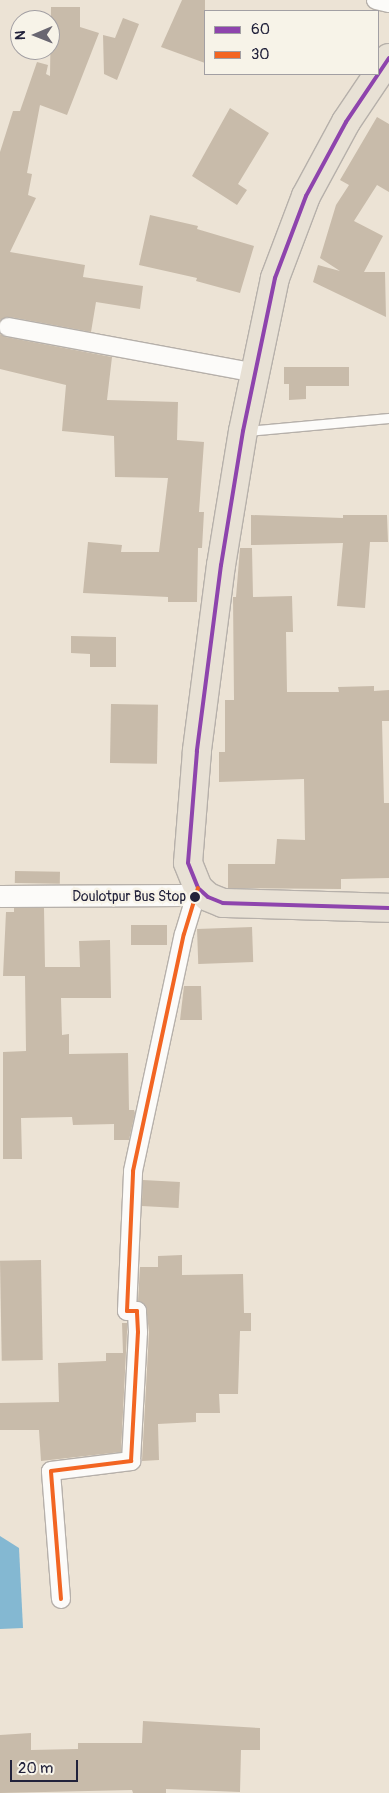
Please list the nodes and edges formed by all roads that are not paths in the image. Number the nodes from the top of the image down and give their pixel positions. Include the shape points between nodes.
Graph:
1 (376, 0) edge
2 (389, 3) edge
3 (389, 58) edge
4 (379, 73) edge
5 (378, 75) edge
6 (8, 327) dead end
7 (255, 373) junction
8 (389, 418) edge
9 (244, 431) junction
10 (198, 888) junction
11 (0, 896) edge
12 (389, 908) edge
13 (62, 1599) dead end

1 - 2 street
3 - 4 main road
5 - 7 main road via 346,122 306,196 275,278
6 - 7 street
7 - 9 main road
8 - 9 lane
9 - 10 main road via 221,565 197,751 188,863
10 - 11 street via 184,896
10 - 12 main road via 208,898 222,903
10 - 13 street via 184,934 133,1171 127,1311 137,1311 138,1332 131,1461 51,1471

